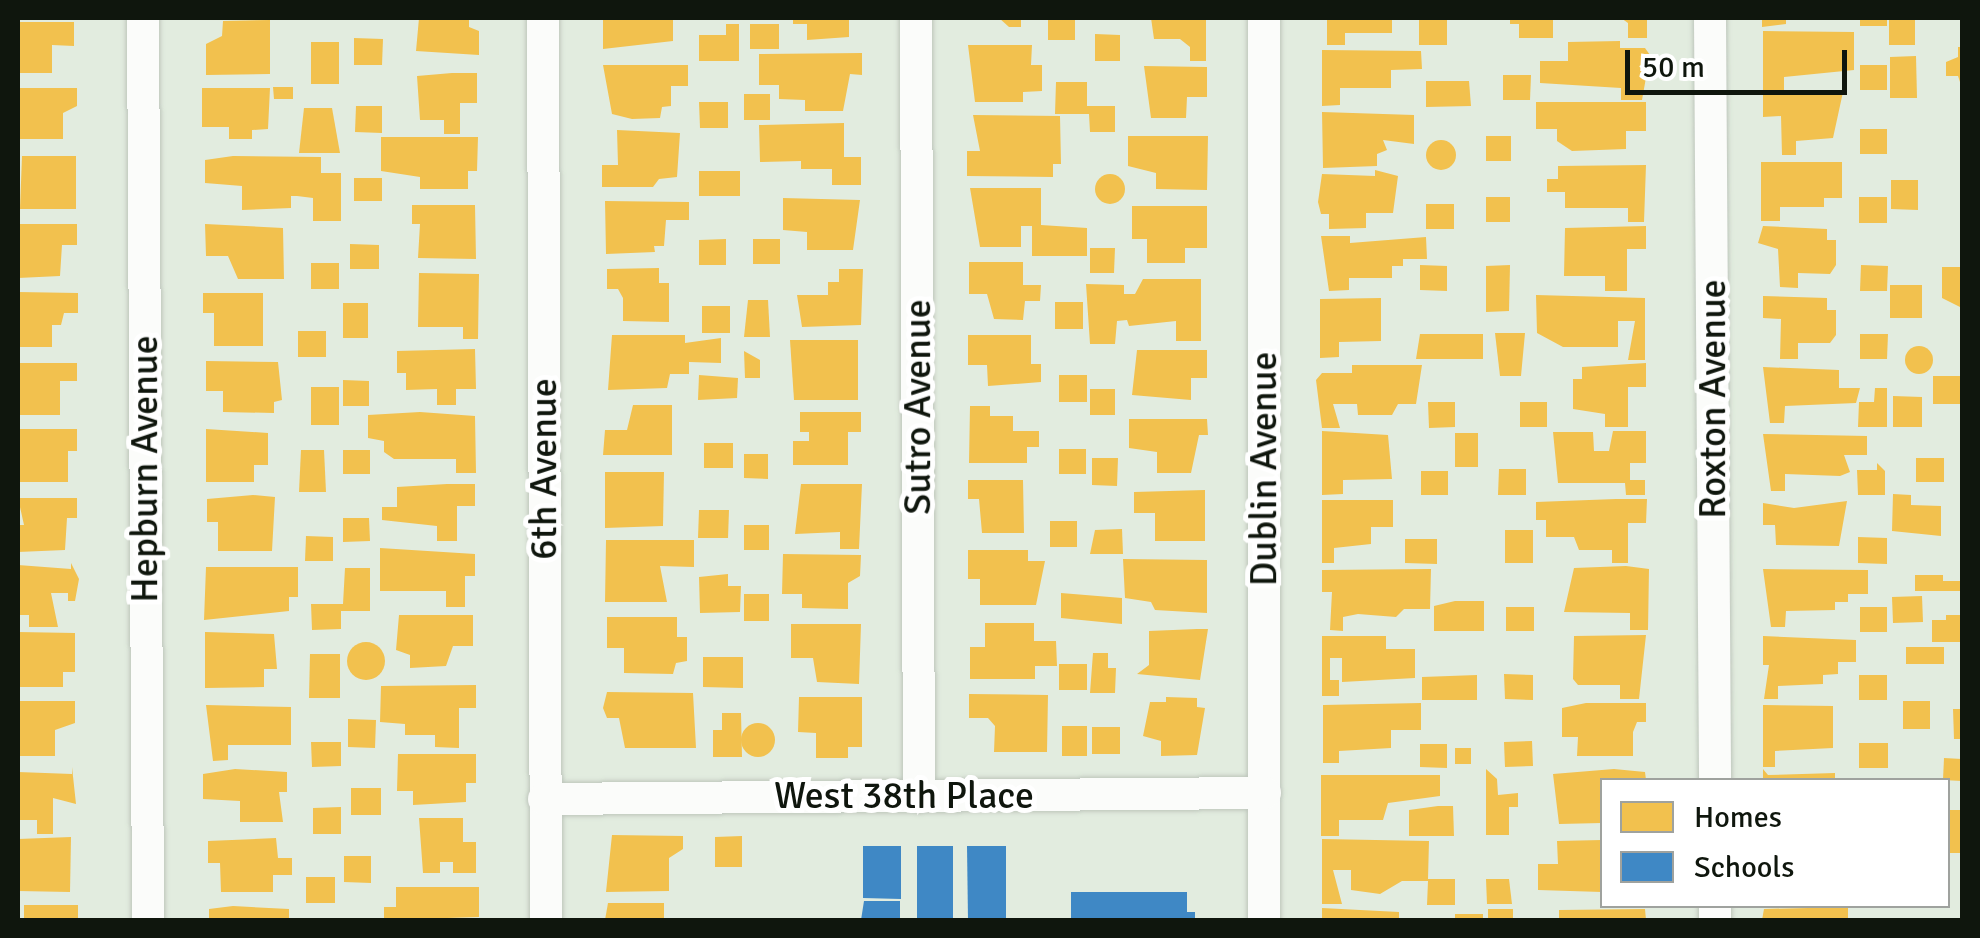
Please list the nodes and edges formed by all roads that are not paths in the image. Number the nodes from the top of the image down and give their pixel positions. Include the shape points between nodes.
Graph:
1 (143, 18) edge
2 (543, 18) edge
3 (916, 18) edge
4 (1264, 18) edge
5 (1710, 18) edge
6 (1714, 778) edge
7 (1264, 792) junction
8 (919, 796) junction
9 (544, 799) junction
10 (148, 920) edge
11 (546, 920) edge
12 (1264, 920) edge

1 - 10 street, Hepburn Avenue
2 - 9 street, 6th Avenue
3 - 8 street, Sutro Avenue
4 - 7 street, Dublin Avenue
5 - 6 street, Roxton Avenue
7 - 8 street, West 38th Place
7 - 12 street, Dublin Avenue
8 - 9 street, West 38th Place
9 - 11 street, 6th Avenue

